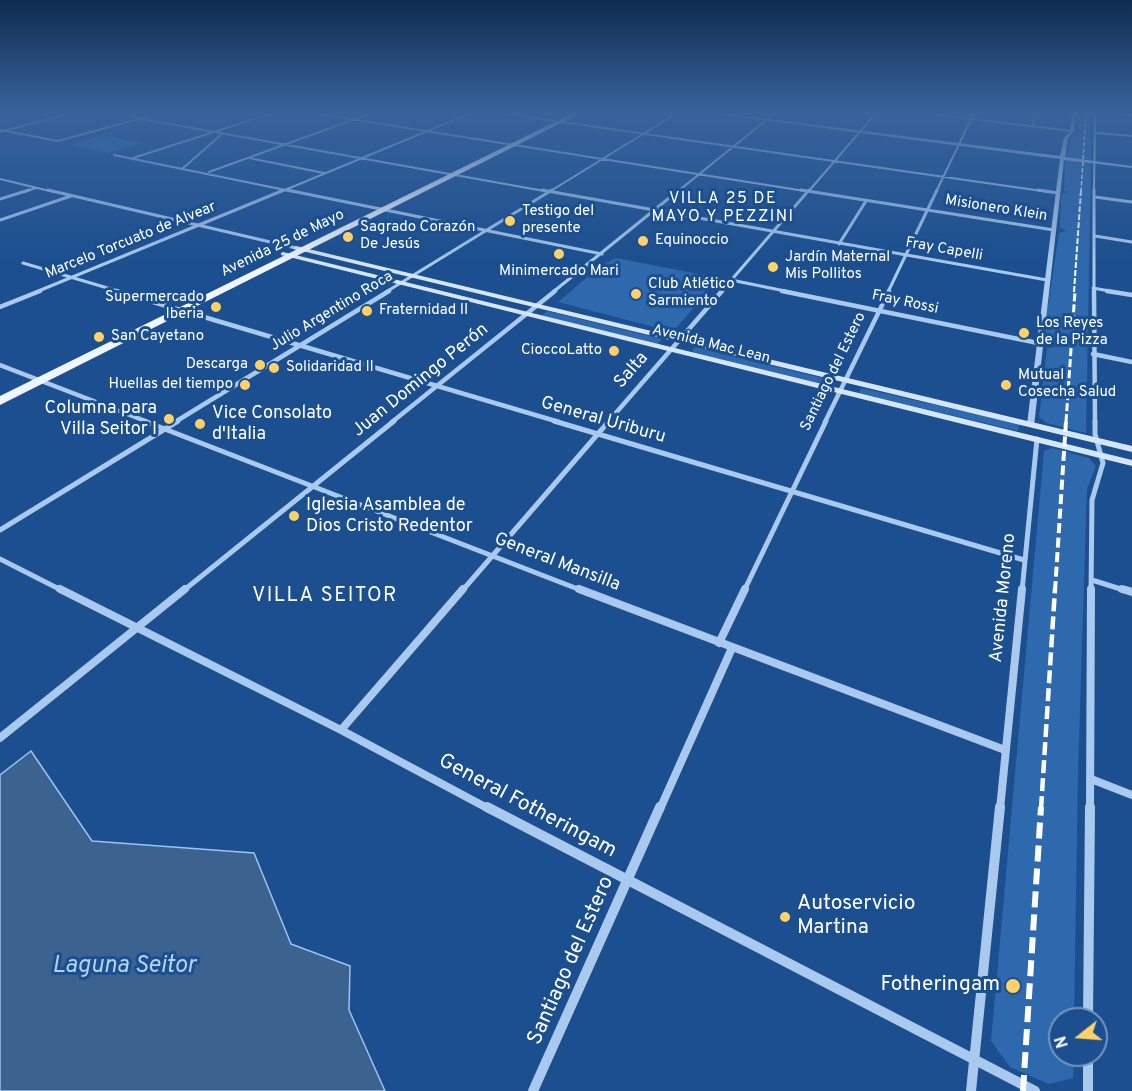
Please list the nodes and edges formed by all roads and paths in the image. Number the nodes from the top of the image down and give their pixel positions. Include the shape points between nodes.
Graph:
1 (159, 164) edge
2 (188, 164) edge
3 (231, 164) edge
4 (276, 164) edge
5 (349, 164) edge
6 (389, 164) edge
7 (473, 164) edge
8 (596, 164) edge
9 (630, 164) edge
10 (712, 164) edge
11 (831, 164) edge
12 (856, 164) edge
13 (950, 164) edge
14 (1061, 164) edge
15 (1095, 164) edge
16 (1109, 164) edge
17 (1132, 167) edge
18 (182, 169) junction
19 (208, 172) junction
20 (325, 174) junction
21 (699, 174) junction
22 (451, 175) junction
23 (945, 176) junction
24 (0, 178) edge
25 (37, 188) junction
26 (288, 189) junction
27 (549, 192) junction
28 (807, 192) junction
29 (1058, 193) junction
30 (72, 196) junction
31 (1095, 197) junction
32 (0, 199) edge
33 (867, 201) junction
34 (1132, 202) edge
35 (382, 208) junction
36 (655, 211) junction
37 (928, 211) junction
38 (0, 219) edge
39 (199, 226) junction
40 (489, 230) junction
41 (1054, 230) junction
42 (771, 232) junction
43 (1095, 236) junction
44 (1132, 242) edge
45 (839, 244) junction
46 (293, 252) junction
47 (602, 254) junction
48 (325, 255) junction
49 (908, 256) junction
50 (344, 260) junction
51 (313, 261) junction
52 (23, 263) dead end
53 (333, 266) junction
54 (413, 277) junction
55 (72, 278) junction
56 (730, 280) junction
57 (1047, 280) junction
58 (402, 283) junction
59 (1093, 288) junction
60 (1132, 296) edge
61 (0, 307) edge
62 (538, 307) junction
63 (178, 310) junction
64 (881, 310) junction
65 (529, 314) junction
66 (678, 340) junction
67 (1038, 343) junction
68 (300, 346) junction
69 (670, 350) junction
70 (1093, 354) junction
71 (1132, 362) edge
72 (0, 365) edge
73 (36, 379) junction
74 (846, 381) junction
75 (437, 388) junction
76 (840, 392) junction
77 (0, 393) edge
78 (0, 401) edge
79 (1031, 424) junction
80 (165, 429) junction
81 (596, 435) junction
82 (1037, 439) junction
83 (1100, 441) junction
84 (1132, 449) edge
85 (1102, 456) junction
86 (1132, 463) edge
87 (315, 486) junction
88 (794, 493) junction
89 (0, 530) edge
90 (492, 554) junction
91 (0, 559) edge
92 (1024, 560) junction
93 (1092, 580) junction
94 (1132, 592) edge
95 (136, 629) junction
96 (719, 643) junction
97 (732, 648) junction
98 (341, 730) junction
99 (0, 738) edge
100 (1005, 750) junction
101 (1091, 779) junction
102 (1132, 795) edge
103 (627, 882) junction
104 (1088, 1007) edge
105 (974, 1061) junction
106 (1088, 1067) edge
107 (533, 1091) edge
108 (972, 1091) edge
109 (1035, 1091) edge
110 (1088, 1091) edge

1 - 18 street
2 - 18 street
3 - 19 street
4 - 20 street
5 - 20 street, Marcelo Torcuato de Alvear
6 - 22 street, Fray Capelli
7 - 22 main road, Avenida 25 de Mayo
8 - 27 street, Julio Argentino Roca
9 - 21 street, Misionero Klein
10 - 21 street, Juan Domingo Perón
11 - 28 street, Salta
12 - 23 street
13 - 23 street, Santiago del Estero
14 - 29 street, Avenida Moreno
15 - 31 street
16 - 17 street
18 - 19 street
19 - 26 street
20 - 26 street, Marcelo Torcuato de Alvear
21 - 28 street, Misionero Klein
21 - 36 street, Juan Domingo Perón
22 - 27 street, Fray Capelli
22 - 35 main road, Avenida 25 de Mayo
23 - 29 street
23 - 37 street, Santiago del Estero
24 - 25 street
25 - 30 street
25 - 32 street
26 - 35 street
26 - 39 street, Marcelo Torcuato de Alvear
27 - 36 street, Fray Capelli
27 - 40 street, Julio Argentino Roca
28 - 33 street, Misionero Klein
28 - 42 street, Salta
29 - 41 street, Avenida Moreno
30 - 38 street
30 - 39 street
31 - 34 street
31 - 43 street
33 - 37 street, Misionero Klein
33 - 45 street
35 - 40 street
35 - 46 main road, Avenida 25 de Mayo
36 - 42 street, Fray Capelli
36 - 47 street, Juan Domingo Perón
37 - 41 street, Misionero Klein
37 - 49 street, Santiago del Estero
39 - 46 street
39 - 55 street, Marcelo Torcuato de Alvear
40 - 47 street
40 - 54 street, Julio Argentino Roca
41 - 57 street, Avenida Moreno
42 - 45 street, Fray Capelli
42 - 56 street, Salta
43 - 44 street
43 - 59 street
45 - 49 street, Fray Capelli
46 - 48 main road, Avenida Mac Lean
46 - 51 main road, Avenida Mac Lean
46 - 63 main road, Avenida 25 de Mayo
47 - 62 street, Juan Domingo Perón
48 - 50 main road, Avenida Mac Lean
48 - 51 main road
49 - 57 street, Fray Capelli
49 - 64 street, Santiago del Estero
50 - 53 main road
50 - 54 main road, Avenida Mac Lean
51 - 53 main road, Avenida Mac Lean
52 - 55 street, General Uriburu
53 - 58 main road, Avenida Mac Lean
54 - 58 street, Julio Argentino Roca
54 - 62 main road, Avenida Mac Lean
55 - 61 street, Marcelo Torcuato de Alvear
55 - 63 street, General Uriburu
56 - 64 street, Fray Rossi
56 - 66 street, Salta
57 - 67 street, Avenida Moreno
58 - 65 main road, Avenida Mac Lean
58 - 68 street, Julio Argentino Roca
59 - 60 street
59 - 70 street
62 - 65 street, Juan Domingo Perón
62 - 66 main road, Avenida Mac Lean
63 - 68 street, General Uriburu
63 - 73 main road, Avenida 25 de Mayo
64 - 67 street, Fray Rossi
64 - 74 street, Santiago del Estero
65 - 69 main road, Avenida Mac Lean
65 - 75 street, Juan Domingo Perón
66 - 69 street, Salta
66 - 74 main road, Avenida Mac Lean
67 - 79 street, Avenida Moreno
68 - 75 street, General Uriburu
68 - 80 street, Julio Argentino Roca
69 - 76 main road, Avenida Mac Lean
69 - 81 street, Salta
70 - 71 street
70 - 83 street via 1095,434
72 - 73 street, General Mansilla
73 - 77 main road, Avenida 25 de Mayo
73 - 78 main road, Avenida 25 de Mayo
73 - 80 street, General Mansilla
74 - 76 street, Santiago del Estero
74 - 79 main road, Avenida Mac Lean
75 - 81 street, General Uriburu
75 - 87 street, Juan Domingo Perón
76 - 82 main road, Avenida Mac Lean
76 - 88 street, Santiago del Estero
79 - 82 main road, Avenida Moreno
79 - 83 main road, Avenida Mac Lean
80 - 87 street, General Mansilla
80 - 89 street, Julio Argentino Roca
81 - 88 street, General Uriburu
81 - 90 street, Salta
82 - 85 main road, Avenida Mac Lean
82 - 92 street, Avenida Moreno
83 - 84 main road, Avenida Mac Lean
83 - 85 street
85 - 86 main road, Avenida Mac Lean
85 - 93 street via 1092,500
87 - 90 street, General Mansilla
87 - 95 street, Juan Domingo Perón
88 - 92 street, General Uriburu
88 - 96 street, Santiago del Estero
90 - 96 street, General Mansilla
90 - 98 street, Salta
91 - 95 street, General Fotheringam
92 - 100 street, Avenida Moreno
93 - 94 street
93 - 101 street
95 - 98 street, General Fotheringam
95 - 99 street, Juan Domingo Perón
96 - 97 street, General Mansilla
97 - 100 street, General Mansilla
97 - 103 street, Santiago del Estero
98 - 103 street, General Fotheringam
100 - 105 street, Avenida Moreno
101 - 102 street
101 - 104 street
103 - 105 street, General Fotheringam
103 - 107 street, Santiago del Estero
105 - 108 street, Avenida Moreno
105 - 109 street, General Fotheringam
106 - 110 street

